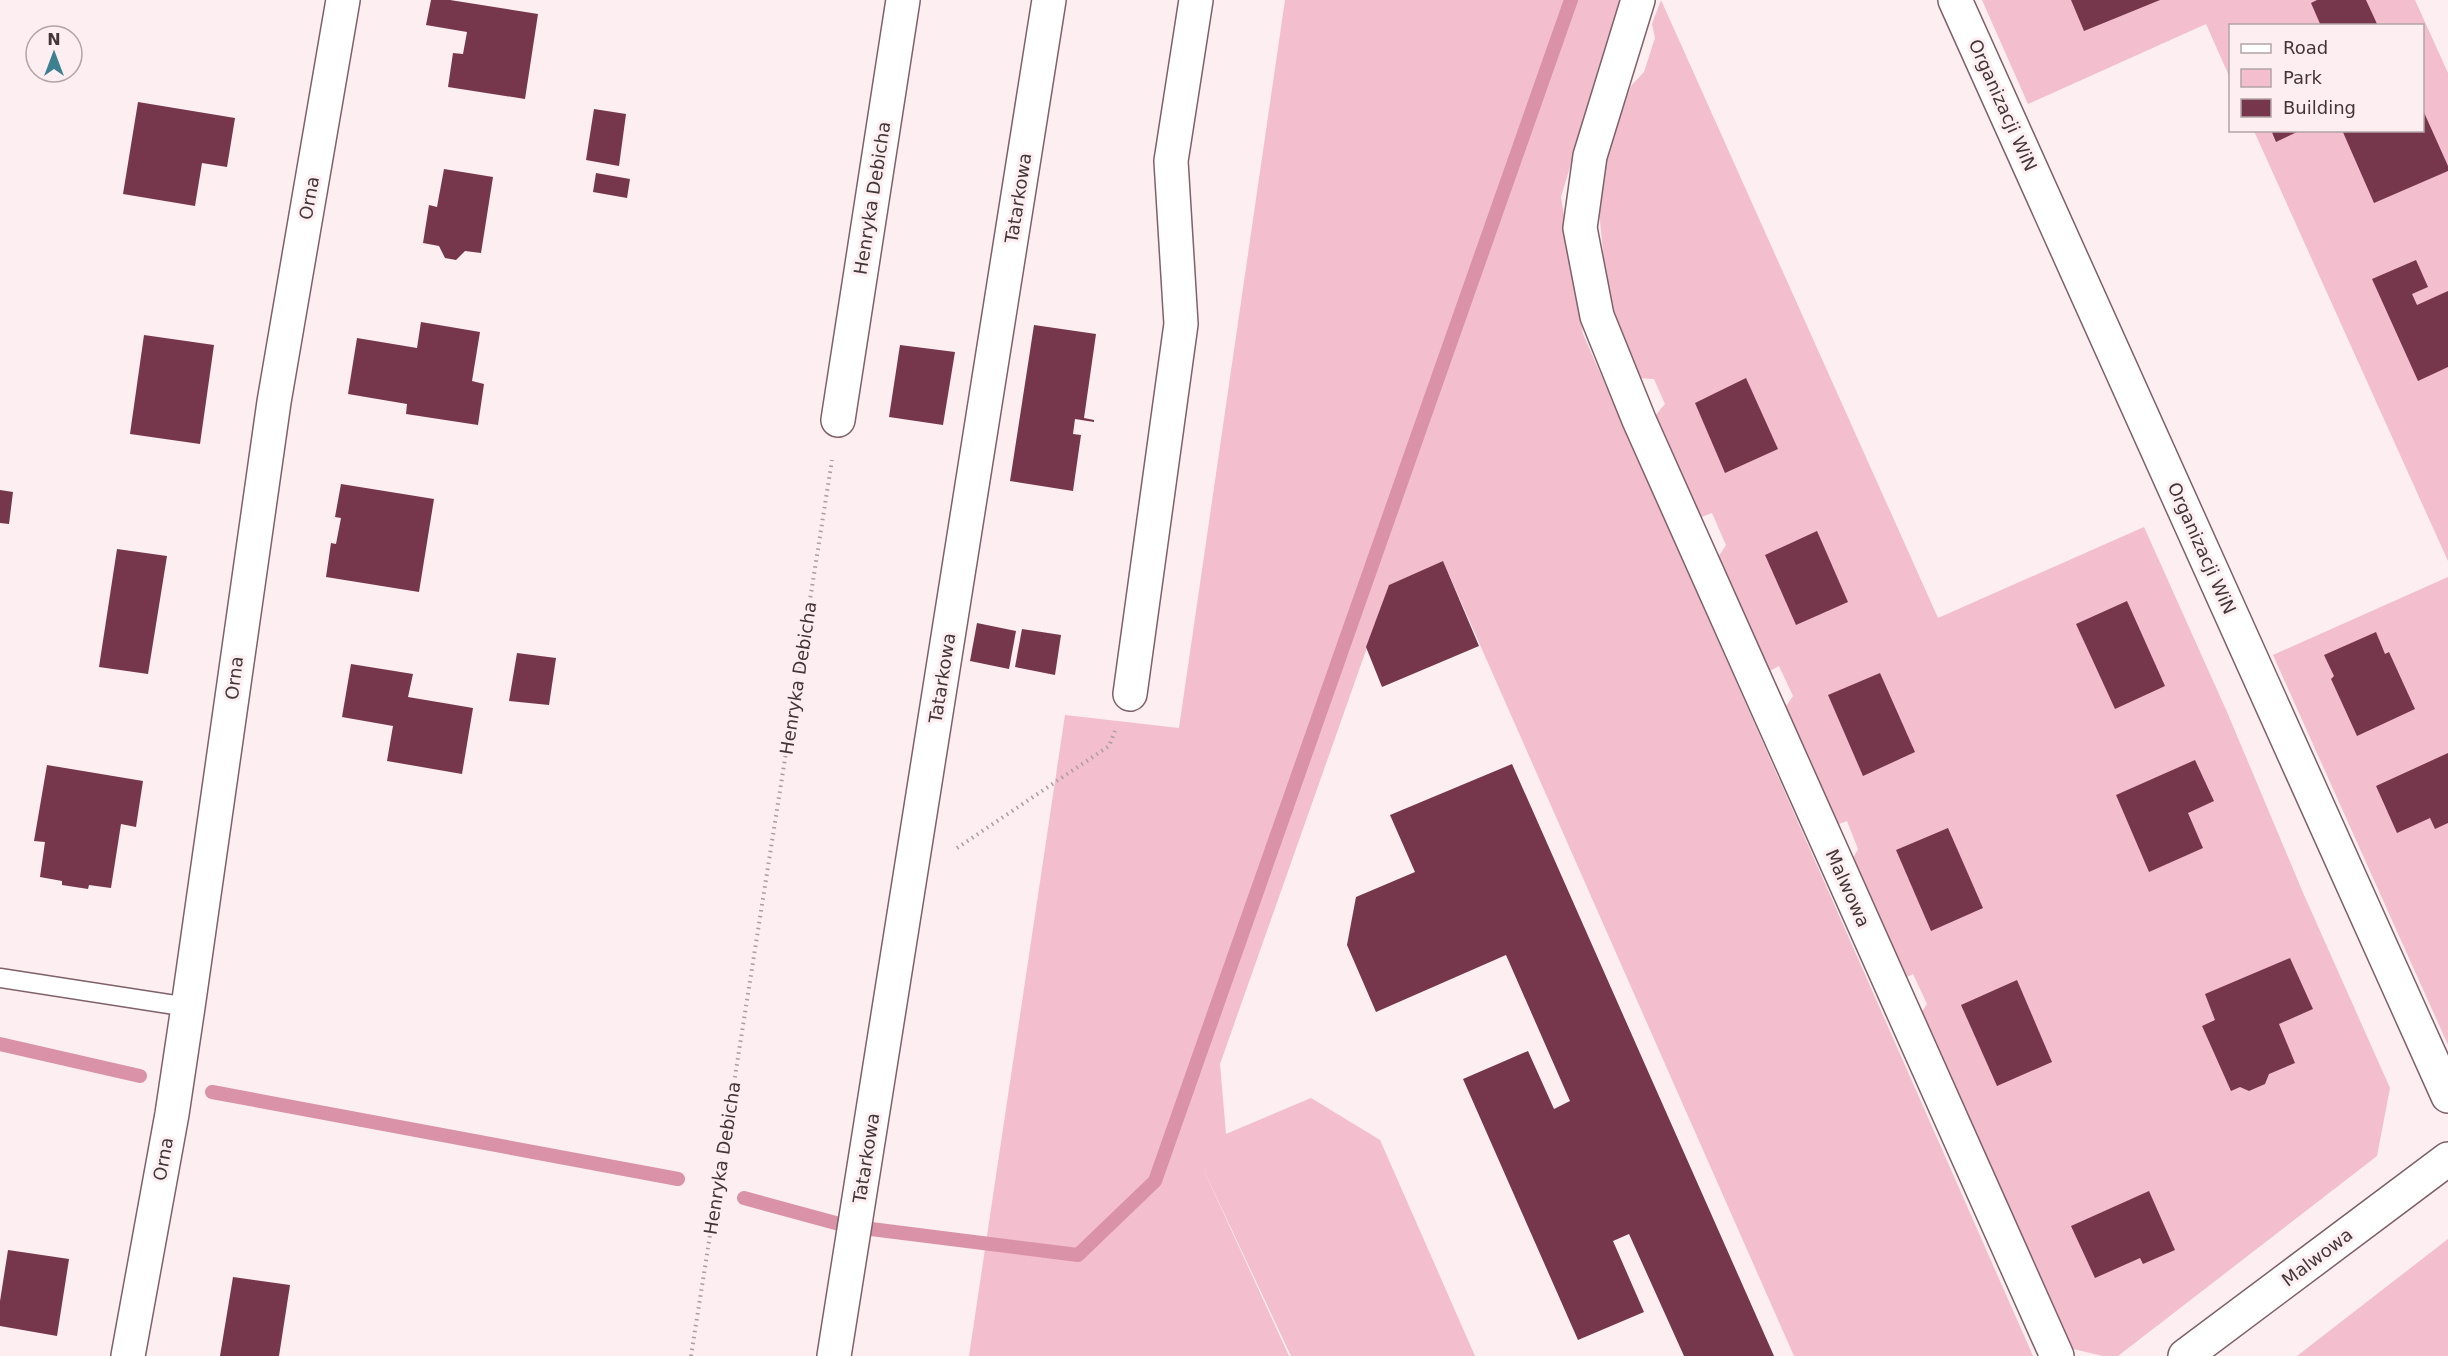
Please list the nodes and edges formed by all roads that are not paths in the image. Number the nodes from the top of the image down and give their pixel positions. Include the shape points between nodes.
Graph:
1 (343, 0) edge
2 (903, 0) edge
3 (1049, 0) edge
4 (1196, 0) edge
5 (1638, 0) edge
6 (1955, 0) edge
7 (838, 420) road end
8 (1130, 694) road end
9 (0, 978) edge
10 (188, 1007) junction
11 (2448, 1096) edge
12 (2448, 1159) edge
13 (128, 1356) edge
14 (834, 1356) edge
15 (2057, 1356) edge
16 (2186, 1356) edge

1 - 10 street, Orna via 272,413
2 - 7 street, Henryka Debicha
3 - 14 street, Tatarkowa
4 - 8 street via 1171,161 1181,324
5 - 15 street, Malwowa via 1590,156 1580,228 1597,316 1639,420
6 - 11 street, Organizacji WiN
9 - 10 lane
10 - 13 street, Orna
12 - 16 street, Malwowa

